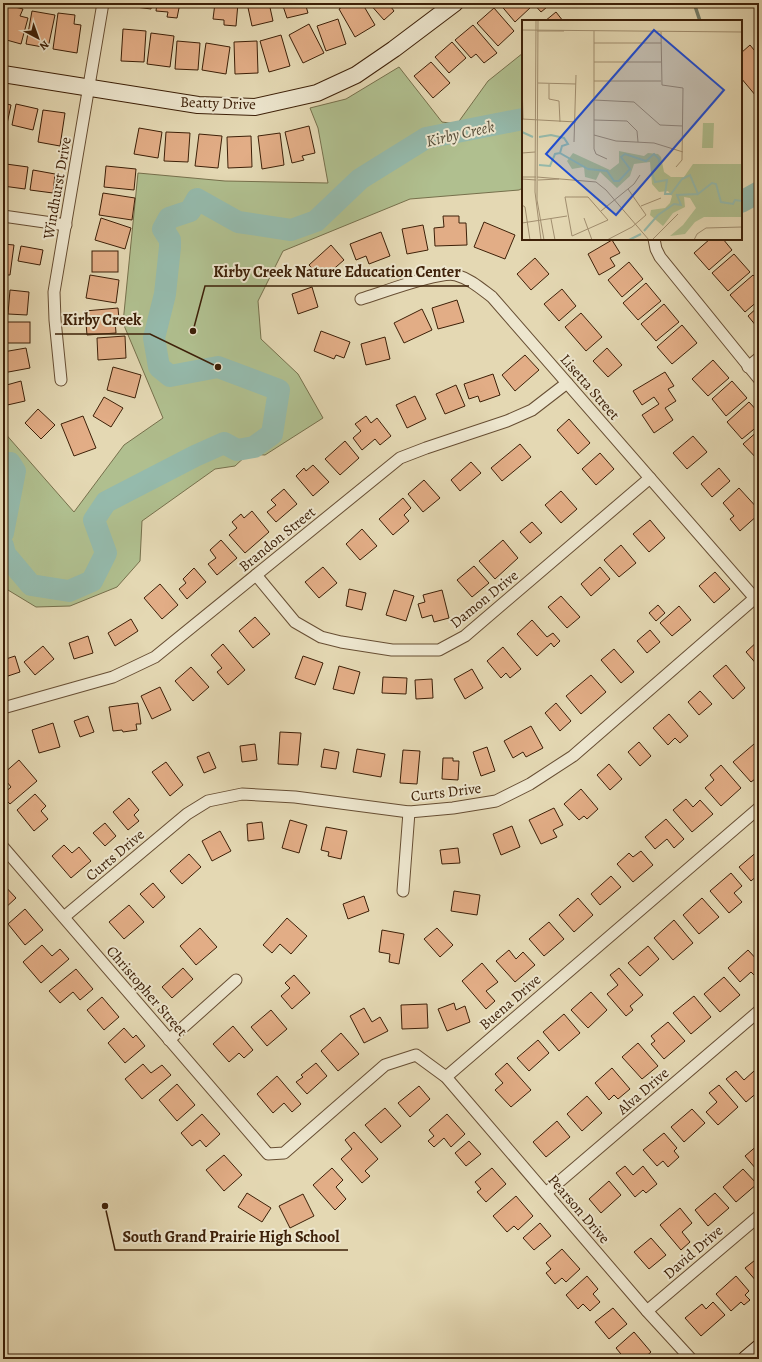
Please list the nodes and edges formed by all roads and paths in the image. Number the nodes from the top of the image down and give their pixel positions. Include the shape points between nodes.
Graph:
1 (104, 3) edge
2 (454, 3) edge
3 (3, 74) edge
4 (89, 88) junction
5 (3, 216) edge
6 (66, 225) junction
7 (654, 240) edge
8 (361, 299) dead end
9 (759, 358) edge
10 (748, 367) junction
11 (759, 379) edge
12 (61, 380) dead end
13 (567, 383) junction
14 (650, 478) junction
15 (256, 576) junction
16 (757, 601) edge
17 (3, 708) edge
18 (759, 808) edge
19 (409, 812) junction
20 (3, 847) edge
21 (403, 891) dead end
22 (64, 917) junction
23 (236, 980) dead end
24 (759, 1011) edge
25 (169, 1040) junction
26 (446, 1077) junction
27 (546, 1194) junction
28 (759, 1216) edge
29 (647, 1311) junction
30 (759, 1348) edge
31 (691, 1359) edge
32 (746, 1359) edge

1 - 4 street, Windhurst Drive
2 - 4 street, Beatty Drive via 394,49 356,74 304,97 255,107 198,105
3 - 4 street, Beatty Drive
4 - 6 street, Windhurst Drive
5 - 6 street
6 - 12 street, Windhurst Drive via 54,292
7 - 10 street via 660,257
8 - 13 street, Lisetta Street via 431,277 454,274 472,281 492,297
9 - 10 street
10 - 11 street
13 - 14 street, Lisetta Street
13 - 15 street, Brandon Street via 532,410 400,458
14 - 15 street, Damon Drive via 465,636 439,650 392,650 321,637 296,622
14 - 16 street, Lisetta Street
15 - 17 street, Brandon Street via 154,657 113,678
16 - 19 street, Curts Drive via 573,756 530,784 496,801
18 - 26 street, Buena Drive
19 - 21 street
19 - 22 street, Curts Drive via 295,797 242,794 208,801 187,814
20 - 22 street, Christopher Street
22 - 25 street, Christopher Street
23 - 25 street
24 - 27 street, Alva Drive
25 - 26 street, Christopher Street via 268,1154 284,1153 385,1065 416,1056
26 - 27 street, Pearson Drive
27 - 29 street, Pearson Drive
28 - 29 street, David Drive
29 - 31 street, Pearson Drive
30 - 32 street

